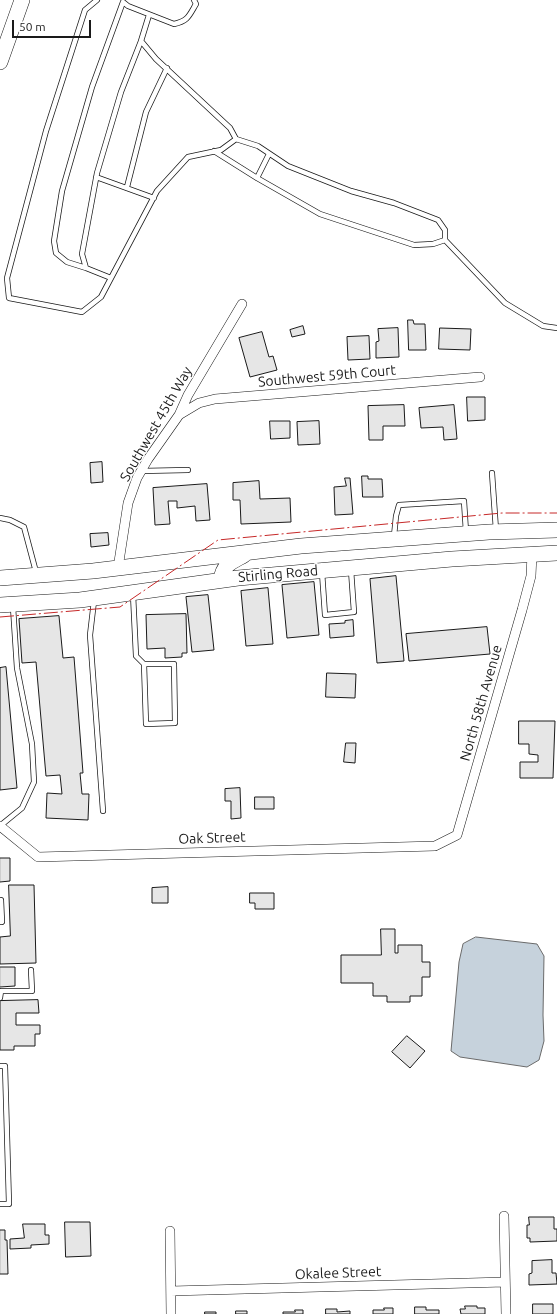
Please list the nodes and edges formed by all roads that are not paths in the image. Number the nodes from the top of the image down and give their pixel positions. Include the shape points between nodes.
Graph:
1 (22, 0) edge
2 (97, 0) edge
3 (194, 0) edge
4 (123, 1) edge
5 (149, 14) junction
6 (141, 41) junction
7 (0, 62) edge
8 (166, 68) junction
9 (236, 139) junction
10 (214, 151) junction
11 (269, 154) junction
12 (96, 177) junction
13 (257, 178) junction
14 (126, 187) junction
15 (154, 198) junction
16 (444, 240) junction
17 (86, 268) junction
18 (111, 278) junction
19 (242, 304) dead end
20 (557, 328) edge
21 (480, 377) dead end
22 (179, 415) junction
23 (188, 470) dead end
24 (141, 471) junction
25 (492, 473) dead end
26 (0, 518) edge
27 (557, 530) edge
28 (496, 531) junction
29 (466, 533) junction
30 (393, 539) junction
31 (251, 552) junction
32 (557, 553) edge
33 (532, 554) junction
34 (118, 568) junction
35 (351, 568) junction
36 (322, 570) junction
37 (37, 576) junction
38 (0, 578) edge
39 (221, 580) junction
40 (133, 592) junction
41 (94, 598) junction
42 (6, 605) edge
43 (144, 664) junction
44 (103, 810) dead end
45 (0, 826) edge
46 (435, 846) joint
47 (0, 900) edge
48 (0, 922) edge
49 (31, 970) dead end
50 (0, 998) edge
51 (0, 1066) edge
52 (0, 1145) edge
53 (7, 1145) junction
54 (0, 1204) edge
55 (504, 1216) dead end
56 (170, 1230) dead end
57 (505, 1282) junction
58 (171, 1291) junction
59 (171, 1314) edge
60 (506, 1314) edge

1 - 7 main road
2 - 18 lane via 85,10 46,131 7,278 9,298 82,312 101,297
3 - 5 lane via 196,4 188,18 181,22 174,24
4 - 5 lane via 128,6
4 - 17 lane via 92,87 62,191 54,241 56,252 67,262
5 - 6 lane
6 - 8 lane
6 - 12 lane via 121,92
8 - 9 lane via 230,128
8 - 14 lane via 146,112
9 - 10 lane via 221,150
9 - 11 lane via 258,146
10 - 13 lane
10 - 15 lane via 188,157 157,191
11 - 13 lane
11 - 16 lane via 288,166 438,220 444,230
12 - 14 lane
12 - 17 lane via 82,254
13 - 16 lane via 320,214 414,245 433,244
14 - 15 lane
15 - 18 lane
16 - 20 lane via 505,303 543,326
17 - 18 lane
19 - 22 street, Southwest 45th Way
21 - 22 street, Southwest 59th Court via 215,399 198,403
22 - 24 street, Southwest 45th Way
23 - 24 lane
24 - 34 street, Southwest 45th Way via 128,503
25 - 28 lane
26 - 37 lane via 24,527
27 - 28 main road, Stirling Road
28 - 29 main road, Stirling Road
29 - 30 main road, Stirling Road
29 - 30 lane via 464,501 399,505
30 - 31 main road, Stirling Road
31 - 34 main road, Stirling Road
31 - 39 main road via 226,566
32 - 33 main road, Stirling Road
33 - 35 main road, Stirling Road via 452,558
33 - 46 street, North 58th Avenue via 531,576 522,610 457,835
34 - 37 main road, Stirling Road
35 - 36 main road, Stirling Road
35 - 36 lane via 354,612 325,615
36 - 39 main road, Stirling Road
37 - 38 main road, Stirling Road
39 - 40 main road, Stirling Road
40 - 41 main road, Stirling Road
40 - 43 lane via 136,656
41 - 42 main road, Stirling Road
41 - 44 lane via 90,635
42 - 45 lane via 32,744 34,782 22,808
43 - 43 lane via 146,724 175,723 174,664
45 - 46 street, Oak Street via 38,857
47 - 48 lane
49 - 50 lane via 32,991 1,991
51 - 53 lane via 5,1066
52 - 53 lane
53 - 54 lane via 9,1204
55 - 57 street
56 - 58 street
57 - 58 street, Okalee Street
57 - 60 street
58 - 59 street

